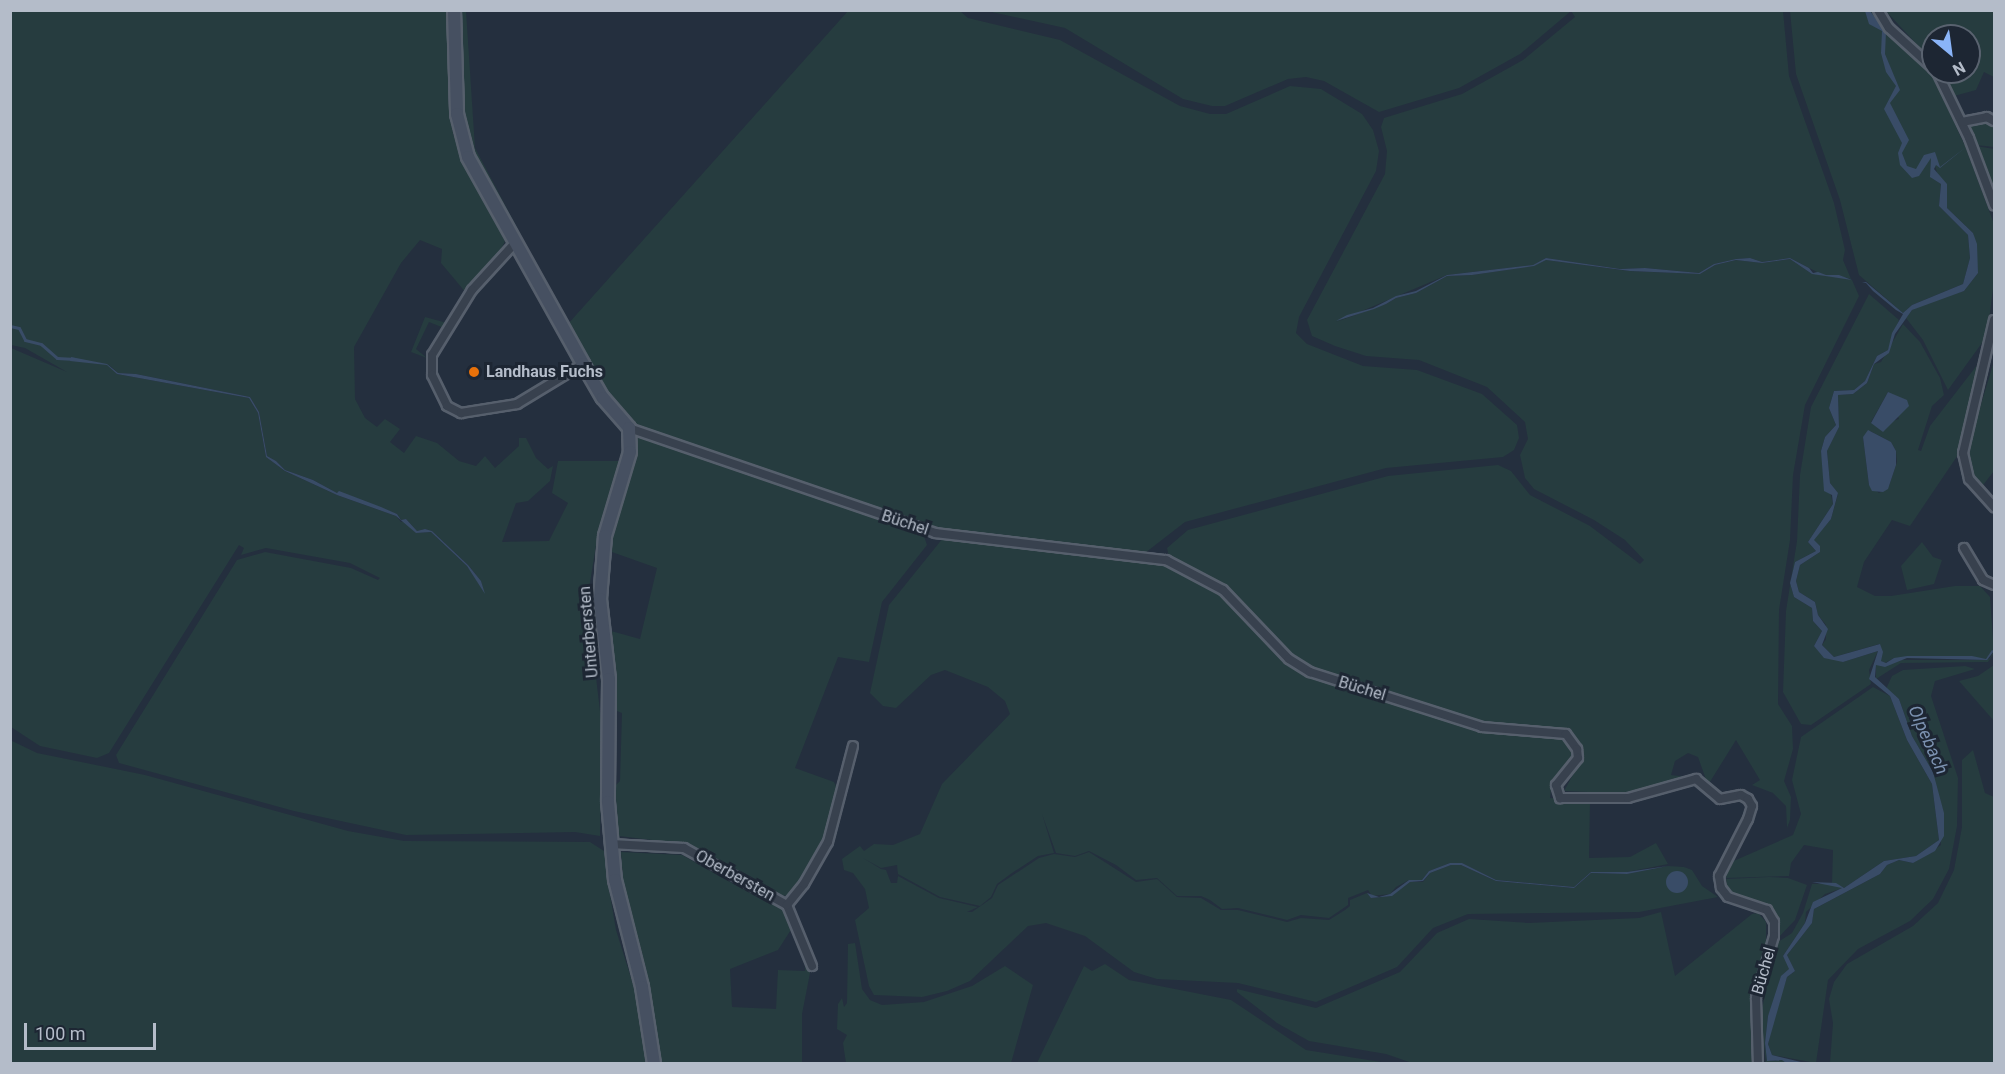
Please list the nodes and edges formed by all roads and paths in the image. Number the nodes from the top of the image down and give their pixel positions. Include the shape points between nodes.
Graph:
1 (454, 10) edge
2 (1878, 10) edge
3 (1921, 57) edge
4 (1942, 84) edge
5 (1995, 121) edge
6 (1962, 122) junction
7 (1995, 205) edge
8 (515, 243) junction
9 (1995, 320) edge
10 (583, 363) junction
11 (629, 428) junction
12 (1995, 507) edge
13 (1964, 548) dead end
14 (1995, 585) edge
15 (853, 746) dead end
16 (611, 844) junction
17 (787, 905) junction
18 (812, 966) dead end
19 (654, 1064) edge
20 (1758, 1064) edge

1 - 8 street via 457,114 468,157
2 - 3 street via 1889,28
4 - 6 street
5 - 6 street via 1986,117
6 - 7 street
8 - 10 street
8 - 10 street via 472,290 432,355 432,375 447,406 461,413 517,404
9 - 12 street via 1963,453 1970,479
10 - 11 street via 603,398
11 - 16 street, Unterbersten via 630,452 601,566 600,599 611,710
11 - 20 street, Büchel via 935,533 1166,560 1223,590 1289,659 1310,672 1482,727 1566,734 1577,749 1578,758 1556,785 1560,798 1628,798 1696,779 1720,799 1741,795 1752,806 1719,876 1728,897 1767,910 1774,922 1774,936 1756,998
13 - 14 street via 1983,580
15 - 17 street, Oberbersten via 828,843
16 - 17 street, Oberbersten via 684,848
16 - 19 street, Unterbersten via 619,907 642,987
17 - 18 street, Oberbersten

